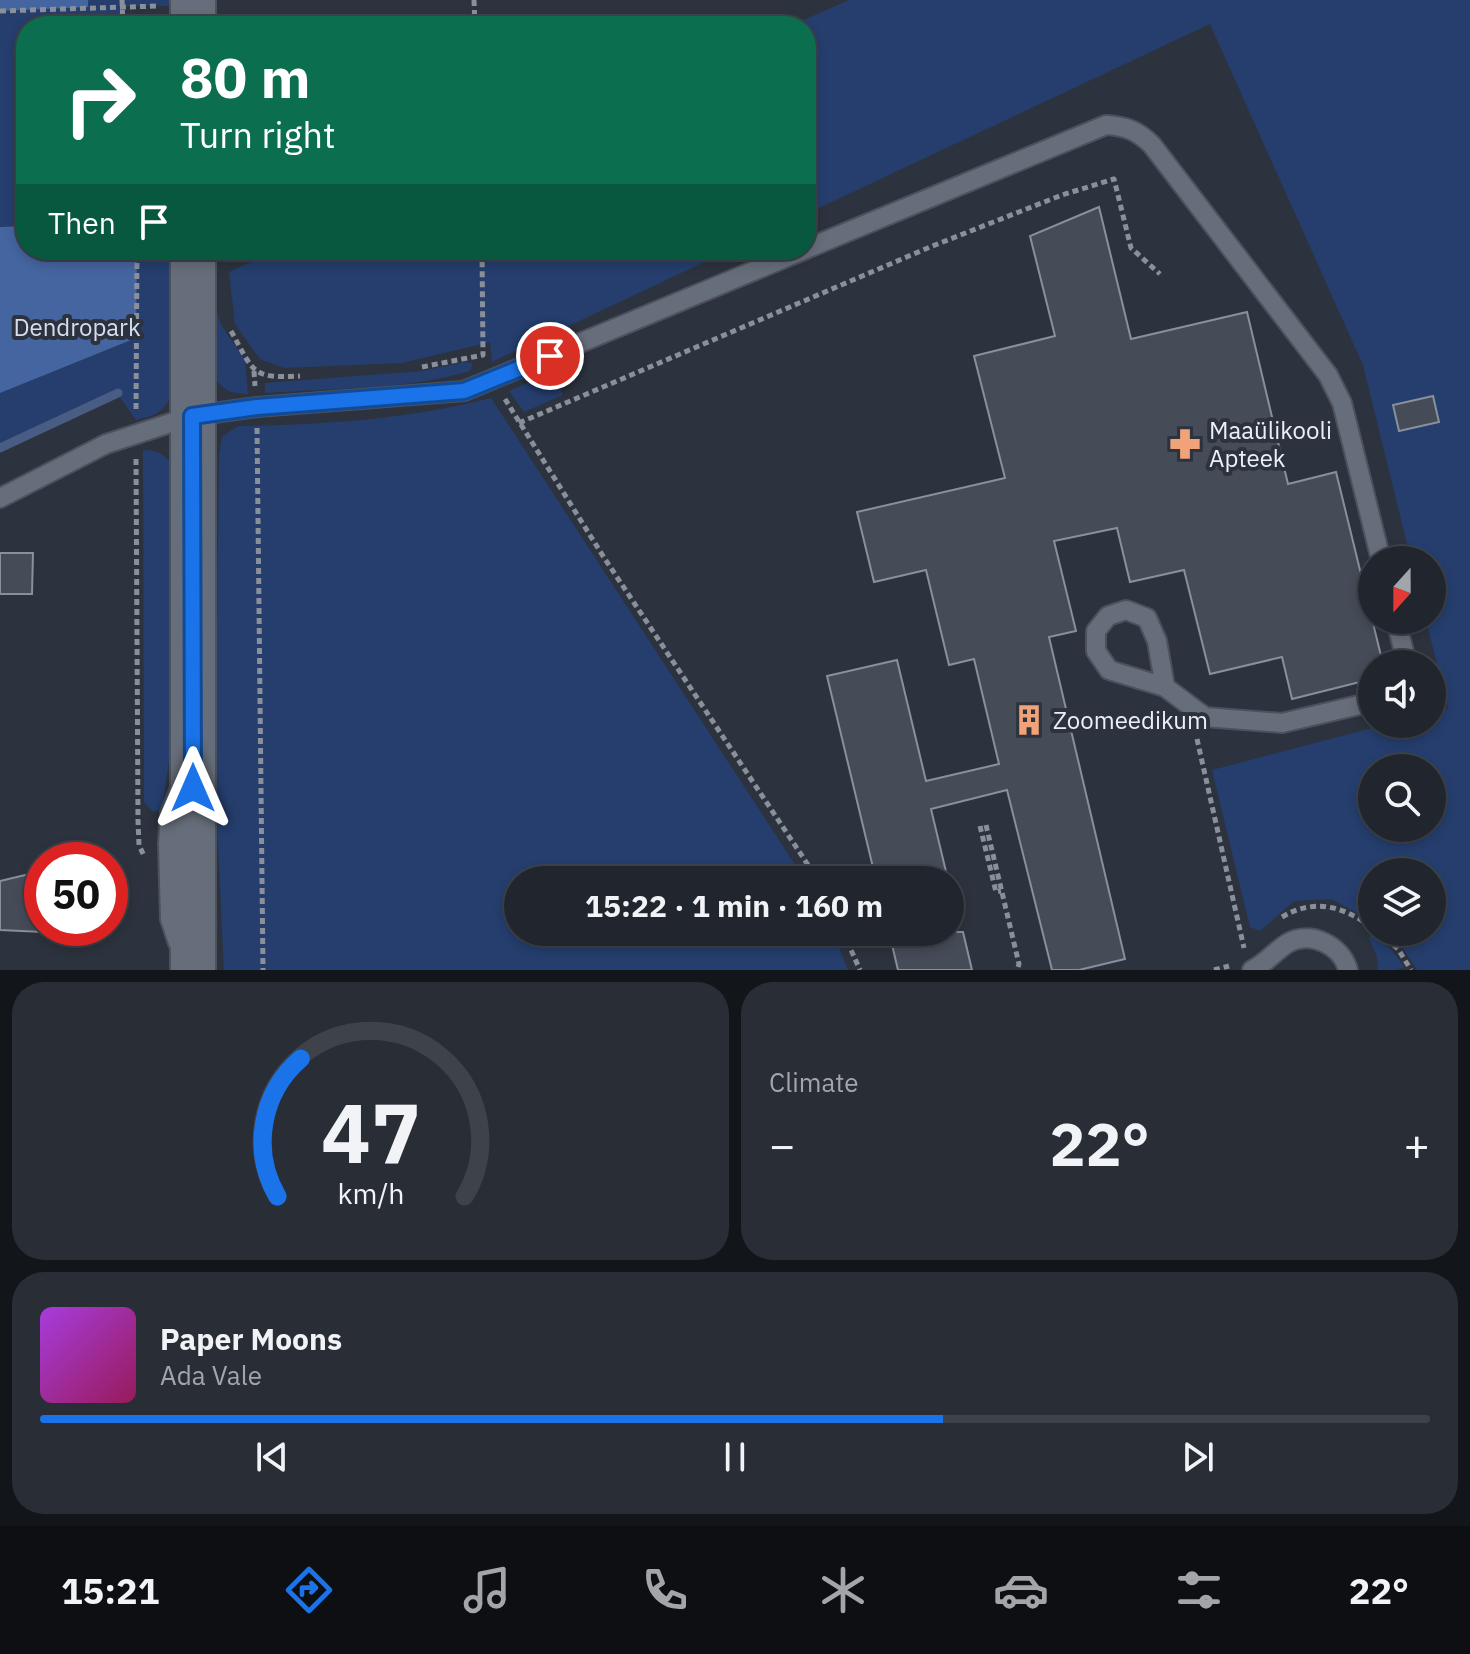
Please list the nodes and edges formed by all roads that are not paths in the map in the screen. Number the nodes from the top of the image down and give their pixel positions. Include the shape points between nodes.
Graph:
1 (816, 245) edge
2 (193, 260) edge
3 (781, 260) edge
4 (192, 416) junction
5 (0, 498) edge
6 (1378, 546) edge
7 (1165, 687) junction
8 (1358, 705) edge
9 (192, 760) junction
10 (186, 970) edge
11 (193, 970) edge
12 (1253, 970) edge
13 (1348, 970) edge

1 - 6 lane via 1106,125 1141,134 1328,375 1342,403
2 - 4 main road
3 - 4 lane via 464,391
4 - 5 lane via 106,444
4 - 9 main road
7 - 7 lane via 1147,618 1126,610 1108,616 1096,631 1096,651 1109,670
7 - 8 lane via 1205,717 1282,723
9 - 10 lane via 170,813 168,844 170,919
9 - 11 main road
12 - 13 lane via 1288,943 1313,939 1333,946

